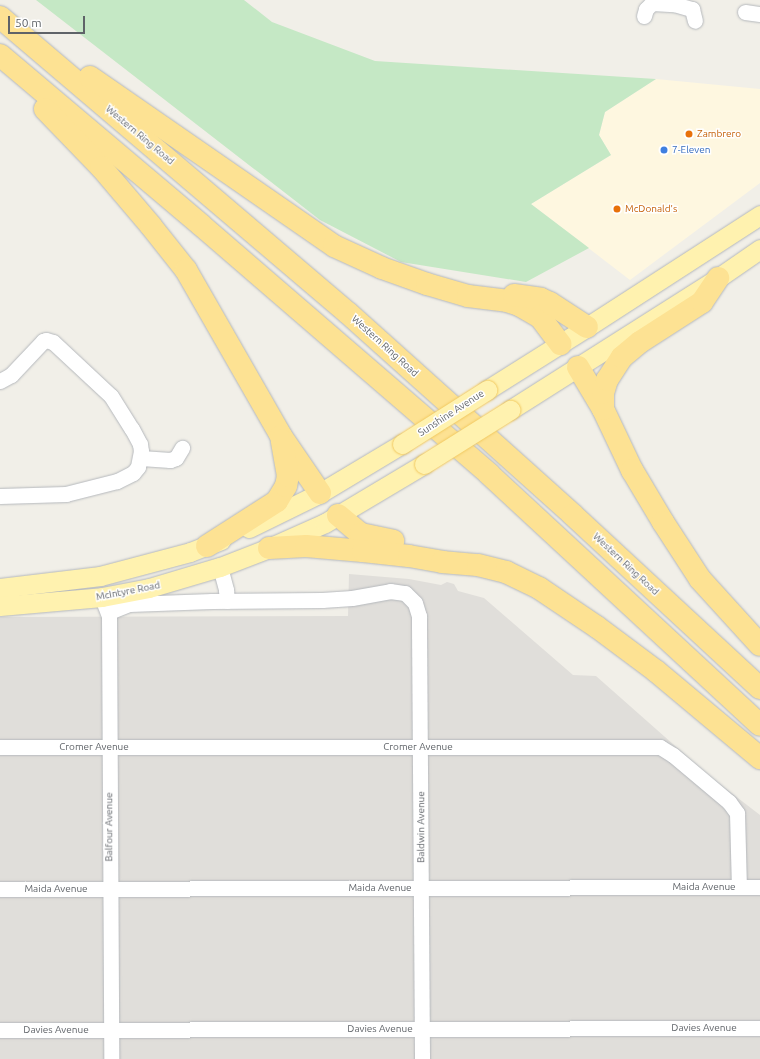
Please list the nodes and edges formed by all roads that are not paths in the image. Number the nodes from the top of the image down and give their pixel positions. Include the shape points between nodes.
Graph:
1 (674, 2) edge
2 (0, 12) edge
3 (644, 16) dead end
4 (0, 17) edge
5 (695, 21) dead end
6 (0, 55) edge
7 (0, 63) edge
8 (760, 215) edge
9 (760, 249) edge
10 (718, 278) junction
11 (427, 284) junction
12 (587, 327) junction
13 (560, 344) junction
14 (578, 368) junction
15 (0, 381) edge
16 (602, 409) junction
17 (282, 436) junction
18 (182, 448) dead end
19 (141, 458) junction
20 (320, 493) junction
21 (0, 496) edge
22 (338, 515) junction
23 (207, 546) junction
24 (269, 548) junction
25 (478, 565) junction
26 (220, 567) junction
27 (122, 571) junction
28 (100, 576) junction
29 (0, 588) edge
30 (410, 596) joint
31 (227, 601) junction
32 (106, 605) junction
33 (0, 606) edge
34 (760, 645) edge
35 (760, 688) edge
36 (760, 725) edge
37 (420, 746) junction
38 (0, 747) edge
39 (109, 747) junction
40 (760, 758) edge
41 (739, 887) junction
42 (760, 887) edge
43 (421, 888) junction
44 (0, 889) edge
45 (109, 889) junction
46 (760, 1028) edge
47 (422, 1029) junction
48 (0, 1030) edge
49 (110, 1030) junction
50 (110, 1059) edge
51 (422, 1059) edge

1 - 3 street via 652,3
1 - 5 street via 692,9
2 - 11 highway via 317,236 351,255
4 - 35 highway, Western Ring Road via 348,313 573,515
6 - 36 highway via 488,474
7 - 17 highway via 101,167 186,270
8 - 12 main road, Sunshine Avenue
9 - 10 main road
10 - 14 main road
10 - 16 highway via 702,302 640,342 622,357 607,380
11 - 12 highway via 541,299
11 - 13 highway via 468,296 519,305 540,317
12 - 13 main road, Sunshine Avenue
13 - 14 main road
13 - 20 main road, Sunshine Avenue, bridge
14 - 16 highway
14 - 22 main road, bridge
15 - 19 street via 11,375 39,344 46,340 53,342 111,396 140,444
16 - 34 highway via 632,470 700,580
17 - 20 highway
17 - 23 highway via 288,476 278,501
18 - 19 street via 176,458 170,460
19 - 21 street via 138,467 125,478 81,491 66,494
20 - 22 main road
20 - 23 main road, Sunshine Avenue
22 - 24 main road
22 - 25 highway via 354,530 368,537 444,548
23 - 27 main road, Sunshine Avenue
24 - 25 highway via 313,546
24 - 26 main road
25 - 40 highway via 506,572 539,588 597,627 656,671
26 - 27 main road via 206,560 163,570
26 - 31 street
26 - 32 main road, McIntyre Road via 149,588
27 - 28 main road, McIntyre Road
28 - 29 main road, McIntyre Road
28 - 32 main road
30 - 31 street, McIntyre Road via 390,591 335,600
30 - 37 street, Baldwin Avenue via 419,616
31 - 32 street, McIntyre Road
32 - 33 main road, McIntyre Road
32 - 39 street, Balfour Avenue
37 - 39 street, Cromer Avenue
37 - 41 street, Cromer Avenue via 646,746 666,749 729,802 737,813
37 - 43 street, Baldwin Avenue
38 - 39 street, Cromer Avenue
39 - 45 street, Balfour Avenue
41 - 42 street, Maida Avenue
41 - 43 street, Maida Avenue
43 - 45 street, Maida Avenue
43 - 47 street, Baldwin Avenue
44 - 45 street, Maida Avenue
45 - 49 street, Balfour Avenue
46 - 47 street, Davies Avenue
47 - 49 street, Davies Avenue
47 - 51 street, Baldwin Avenue
48 - 49 street, Davies Avenue
49 - 50 street, Balfour Avenue

